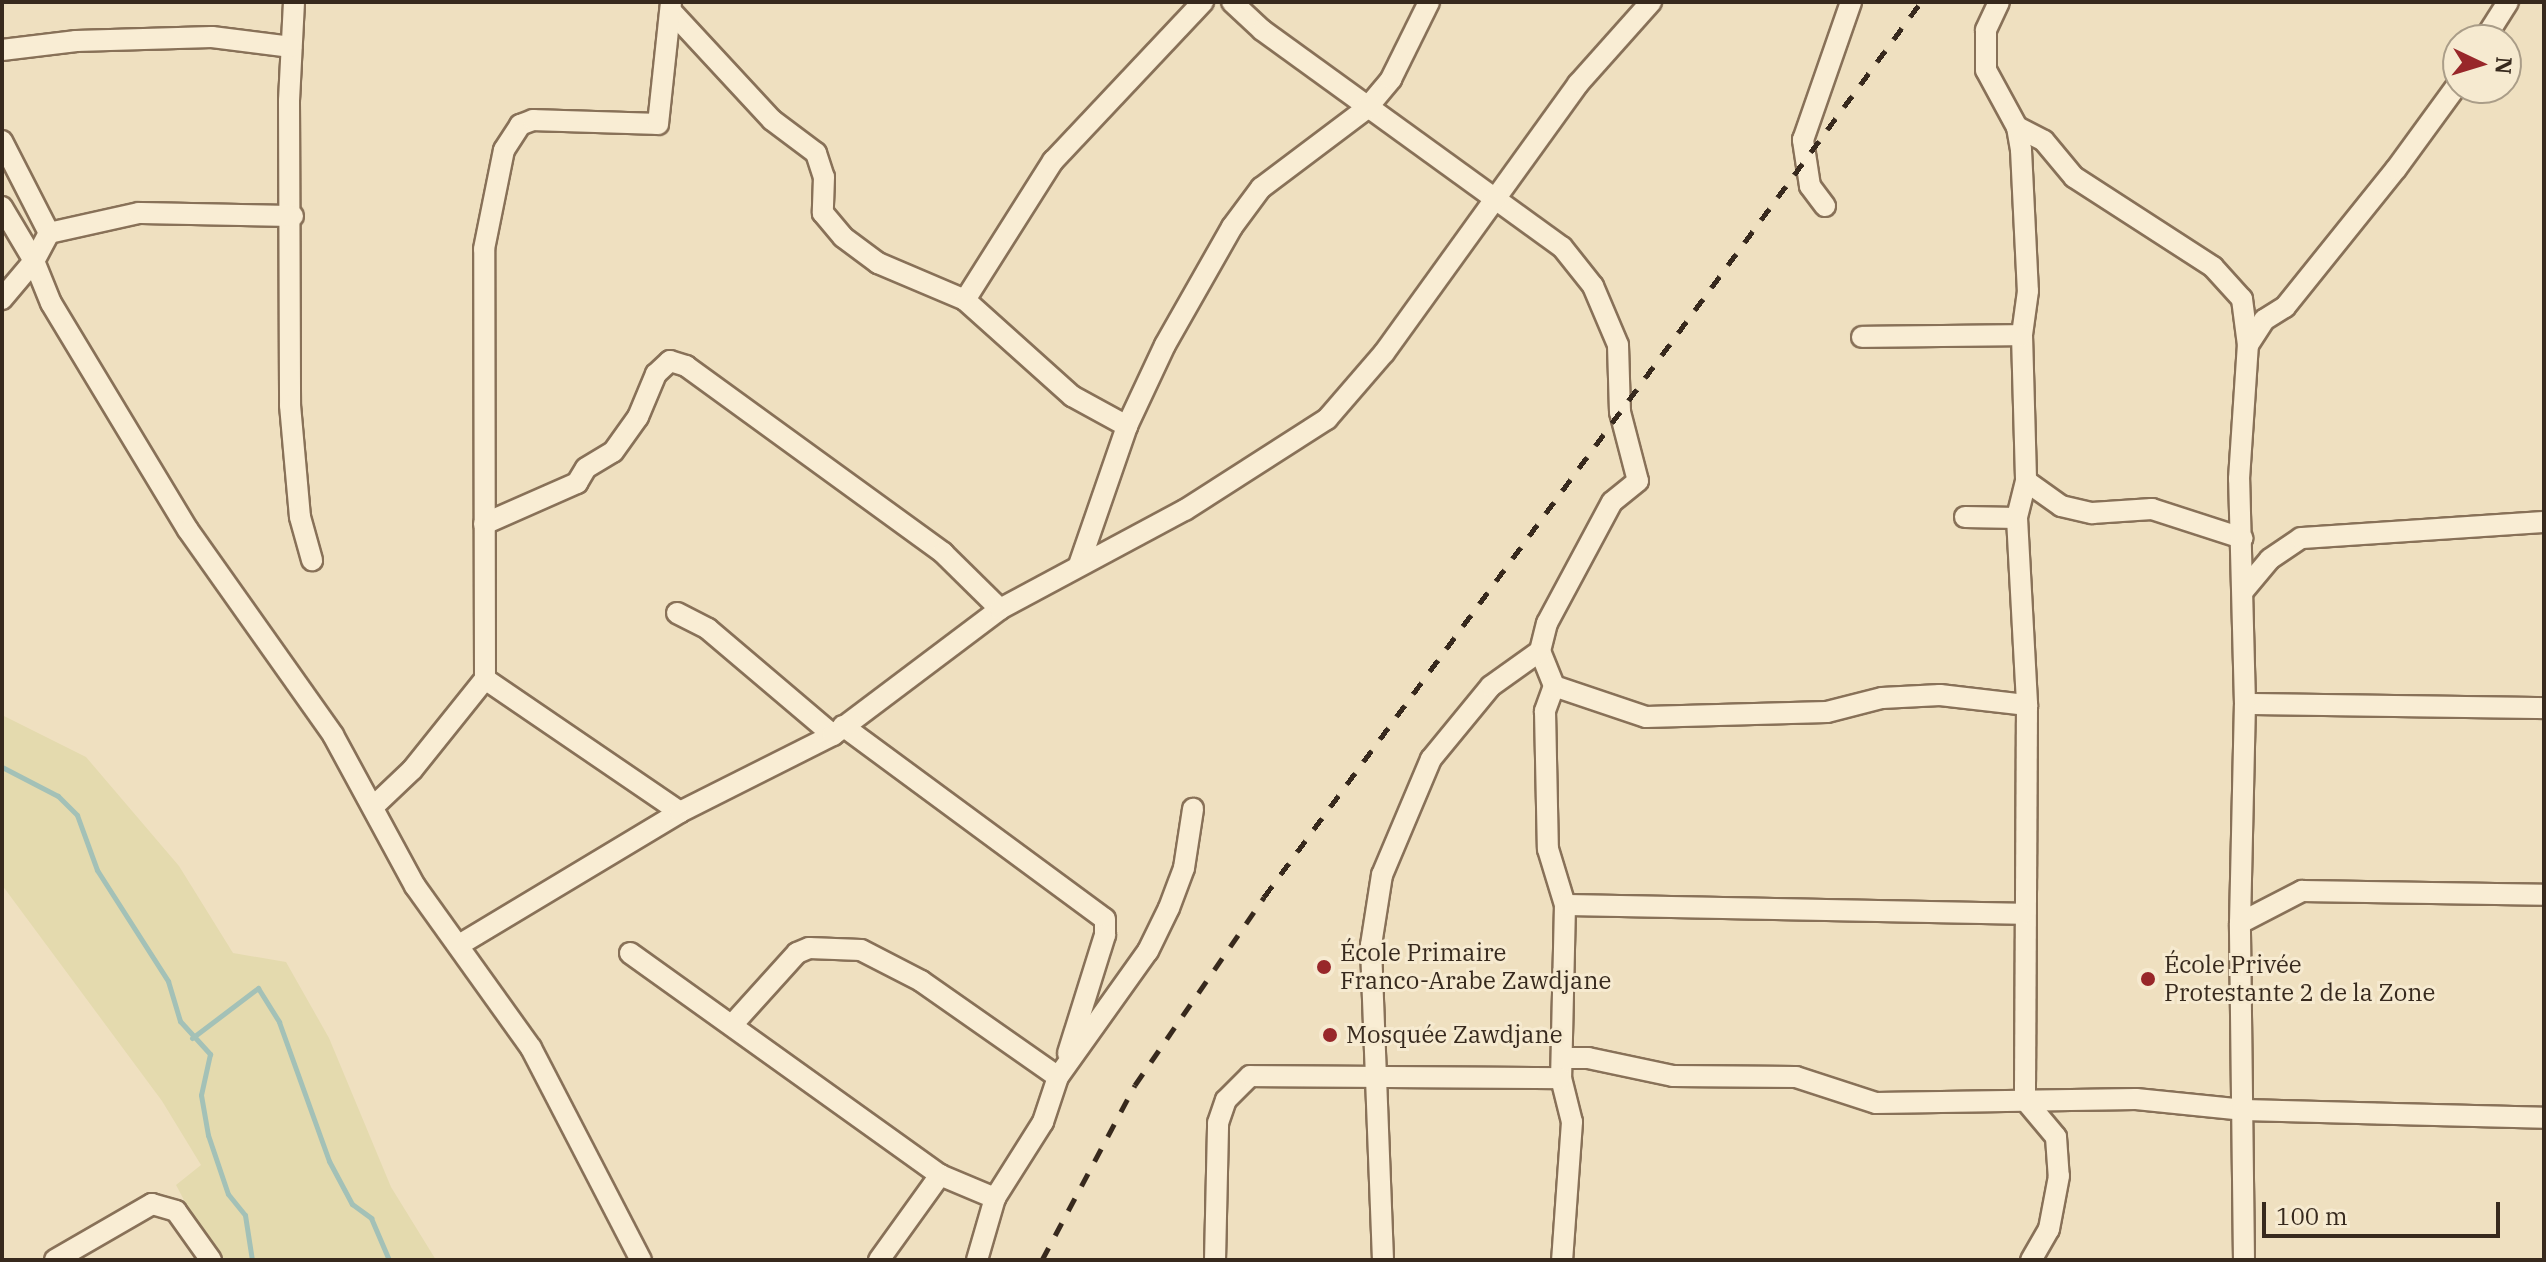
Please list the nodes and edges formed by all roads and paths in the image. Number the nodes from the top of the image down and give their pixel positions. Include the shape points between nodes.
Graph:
1 (294, 2) edge
2 (1203, 2) edge
3 (1232, 2) edge
4 (1429, 2) edge
5 (1651, 2) edge
6 (1851, 2) edge
7 (1999, 2) edge
8 (2508, 2) edge
9 (671, 6) edge
10 (2494, 24) edge
11 (291, 47) junction
12 (2, 50) edge
13 (2443, 104) edge
14 (1367, 108) junction
15 (2017, 127) junction
16 (2, 141) edge
17 (1491, 200) junction
18 (1825, 206) dead end
19 (2, 207) edge
20 (293, 216) junction
21 (49, 233) junction
22 (34, 261) junction
23 (2, 299) edge
24 (965, 300) junction
25 (2022, 335) junction
26 (1862, 337) dead end
27 (2248, 345) junction
28 (1127, 426) junction
29 (2026, 481) junction
30 (1965, 517) dead end
31 (2017, 518) junction
32 (2544, 522) edge
33 (484, 524) junction
34 (2242, 538) junction
35 (312, 560) dead end
36 (1079, 565) junction
37 (2244, 590) junction
38 (1000, 609) junction
39 (677, 613) dead end
40 (1540, 651) junction
41 (485, 679) junction
42 (1554, 686) junction
43 (2245, 704) junction
44 (2027, 705) junction
45 (2544, 708) edge
46 (838, 731) junction
47 (373, 807) junction
48 (1193, 809) dead end
49 (680, 812) junction
50 (2544, 895) edge
51 (1565, 905) junction
52 (2023, 914) junction
53 (2240, 923) junction
54 (459, 945) junction
55 (630, 953) dead end
56 (732, 1025) junction
57 (1561, 1068) junction
58 (1062, 1071) junction
59 (1376, 1074) junction
60 (2025, 1100) junction
61 (2244, 1110) junction
62 (2544, 1118) edge
63 (940, 1175) junction
64 (995, 1198) junction
65 (55, 1260) edge
66 (211, 1260) edge
67 (641, 1260) edge
68 (879, 1260) edge
69 (977, 1260) edge
70 (1215, 1260) edge
71 (1383, 1260) edge
72 (1562, 1260) edge
73 (2031, 1260) edge
74 (2244, 1260) edge

1 - 11 street
2 - 24 street via 1053,161
3 - 14 street
4 - 14 street via 1391,79
5 - 17 street via 1578,84
6 - 18 street via 1803,140 1810,186
7 - 15 street via 1986,30 1986,70
8 - 10 street
9 - 24 street via 772,120 816,153 824,177 823,213 843,237 878,263
9 - 33 street via 658,124 533,120 520,125 504,150 484,249
11 - 12 street via 212,37 76,41
11 - 20 street
13 - 27 street via 2285,307 2264,320
14 - 17 street
14 - 28 street via 1261,188 1232,227 1165,345
15 - 25 street via 2028,291
15 - 27 street via 2044,141 2074,177 2213,267 2242,299
16 - 21 street
17 - 36 street via 1384,353 1327,419 1185,510
17 - 40 street via 1562,247 1593,286 1618,345 1620,412 1638,481 1612,502 1547,623
19 - 22 street
20 - 21 street via 139,213
20 - 35 street via 290,405 300,517
21 - 22 street
22 - 23 street
22 - 47 street via 51,303 188,530 333,735
24 - 28 street via 1072,396
25 - 26 street
25 - 29 street
27 - 34 street via 2239,479
28 - 36 street
29 - 31 street
29 - 34 street via 2061,506 2092,513 2152,509
30 - 31 street
31 - 44 street
32 - 37 street via 2301,538 2270,559
33 - 38 street via 577,483 586,468 613,452 638,417 656,374 670,361 686,366 943,553
33 - 41 street
34 - 37 street
36 - 38 street
37 - 43 street
38 - 46 street
39 - 46 street via 708,629
40 - 42 street
40 - 59 street via 1491,686 1431,759 1393,841 1371,945
41 - 47 street via 412,770
41 - 49 street
42 - 44 street via 1646,717 1827,712 1882,698 1940,695
42 - 51 street via 1545,711 1548,849
43 - 45 street
43 - 53 street
44 - 52 street
46 - 49 street
46 - 58 street via 1105,919 1105,935
47 - 54 street via 415,886
48 - 58 street via 1184,868 1148,951
49 - 54 street
50 - 53 street via 2302,891
51 - 52 street
51 - 57 street
52 - 60 street
53 - 61 street
54 - 67 street via 531,1048
55 - 56 street
56 - 58 street via 797,953 809,948 861,950 921,981
56 - 63 street
57 - 59 street
57 - 60 street via 1588,1058 1673,1076 1796,1077 1876,1103
57 - 72 street via 1572,1122
58 - 64 street via 1043,1122
59 - 70 street via 1268,1072 1237,1086 1218,1123
59 - 71 street
60 - 61 street via 2136,1099
60 - 73 street via 2056,1137 2059,1176 2049,1229
61 - 62 street
61 - 74 street
63 - 64 street
63 - 68 street
64 - 69 street
65 - 66 street via 152,1204 176,1211

